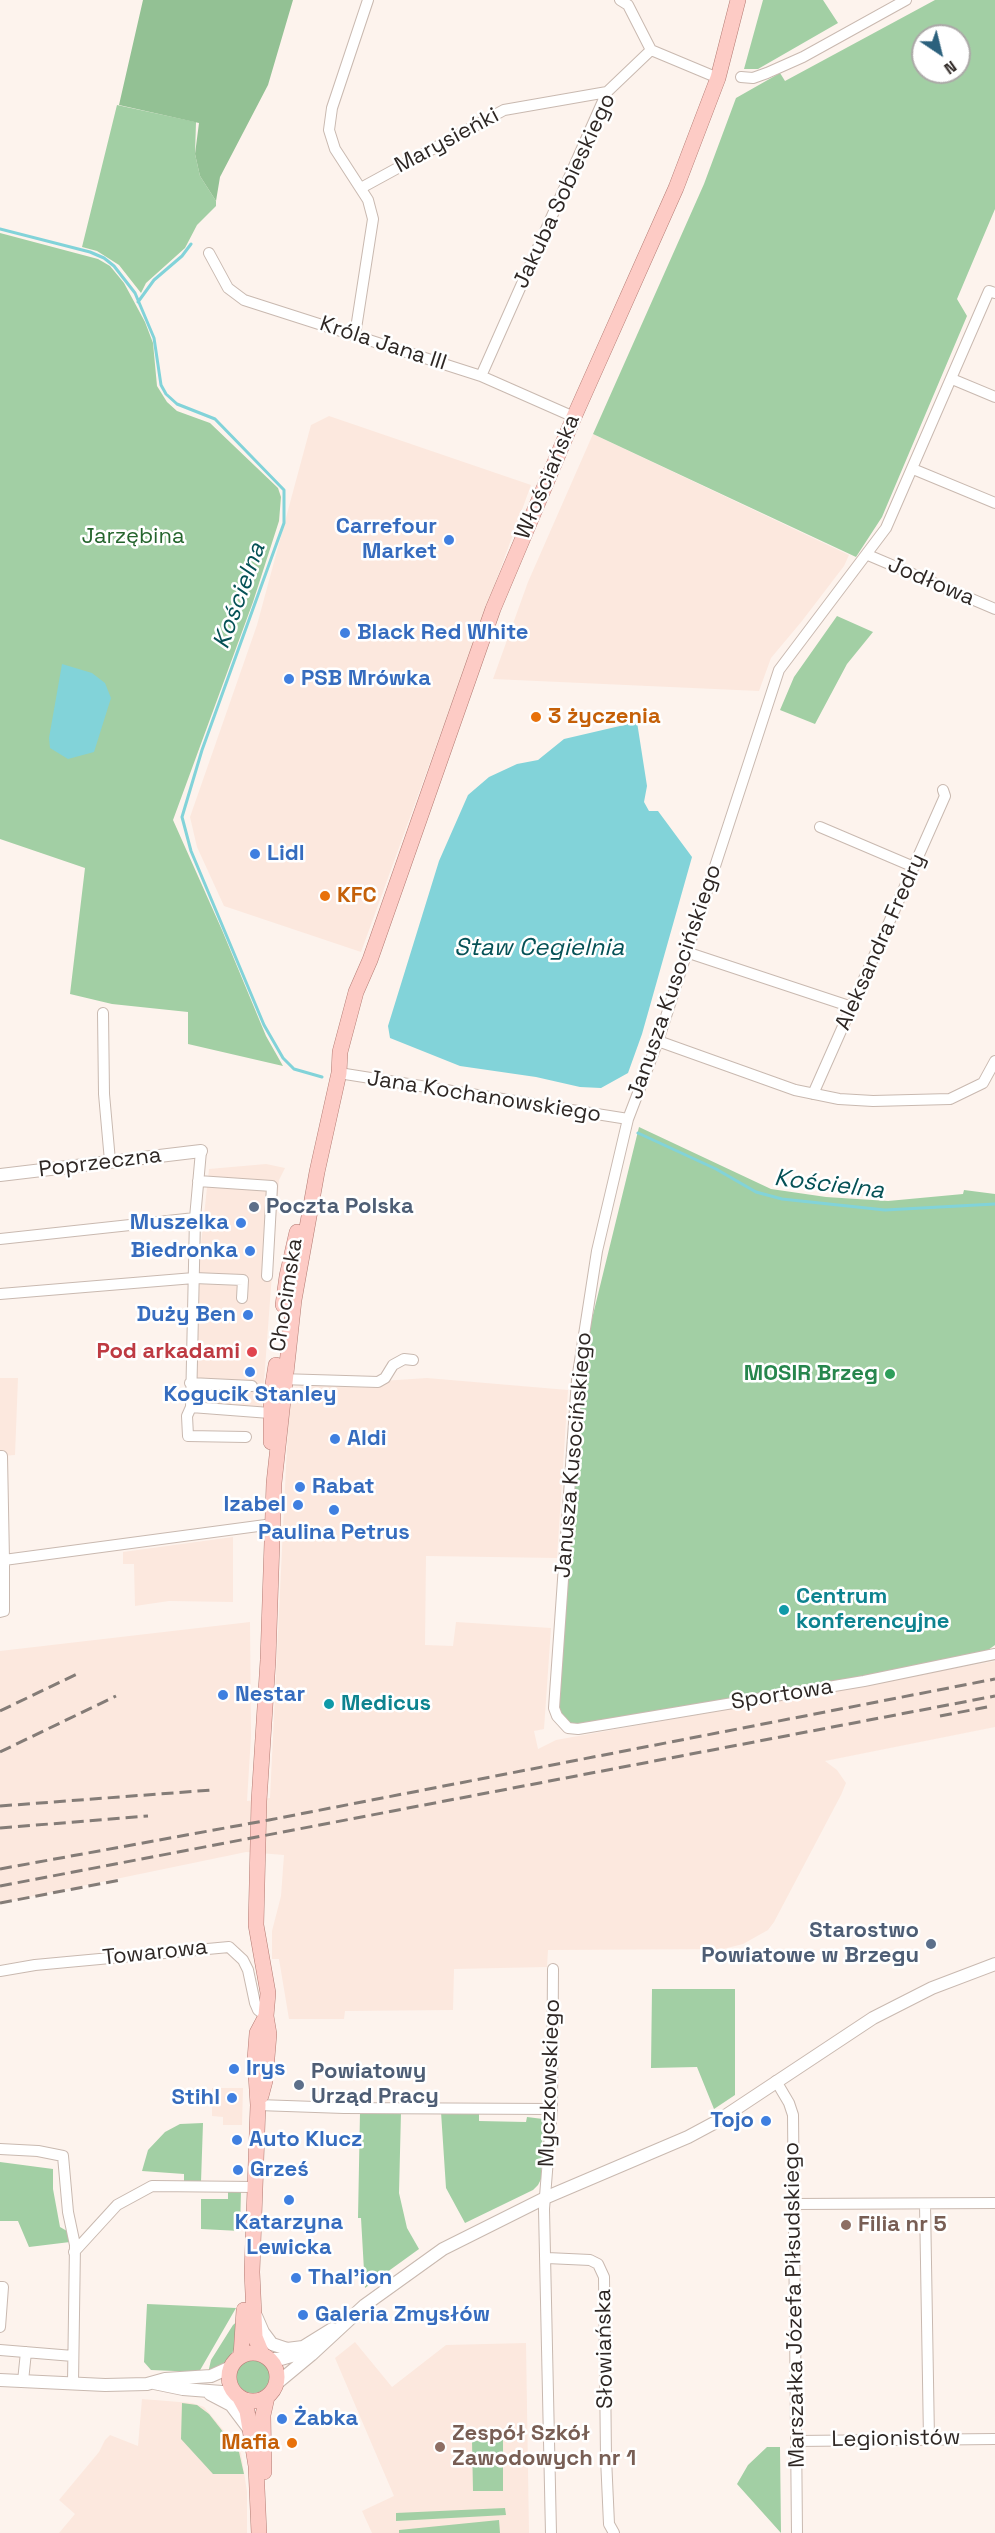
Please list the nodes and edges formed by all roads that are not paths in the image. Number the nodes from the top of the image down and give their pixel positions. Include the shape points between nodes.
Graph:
1 (368, 0) edge
2 (620, 0) edge
3 (738, 0) edge
4 (906, 0) edge
5 (890, 4) edge
6 (651, 50) junction
7 (741, 77) dead end
8 (718, 78) junction
9 (607, 92) junction
10 (361, 188) junction
11 (209, 253) dead end
12 (992, 292) edge
13 (355, 335) junction
14 (481, 376) junction
15 (952, 379) junction
16 (995, 398) edge
17 (574, 417) junction
18 (914, 469) junction
19 (995, 503) edge
20 (868, 555) junction
21 (995, 609) edge
22 (943, 790) dead end
23 (820, 827) dead end
24 (914, 867) junction
25 (686, 952) junction
26 (852, 1007) junction
27 (103, 1013) dead end
28 (658, 1041) junction
29 (994, 1064) edge
30 (339, 1073) junction
31 (813, 1094) junction
32 (628, 1119) junction
33 (201, 1151) joint
34 (110, 1161) junction
35 (317, 1172) joint
36 (0, 1175) edge
37 (198, 1181) junction
38 (195, 1218) junction
39 (0, 1239) edge
40 (267, 1276) dead end
41 (194, 1278) junction
42 (0, 1294) edge
43 (242, 1298) dead end
44 (413, 1360) dead end
45 (279, 1378) junction
46 (190, 1383) junction
47 (252, 1386) dead end
48 (191, 1407) junction
49 (270, 1413) junction
50 (246, 1437) dead end
51 (0, 1456) edge
52 (274, 1483) junction
53 (273, 1524) junction
54 (4, 1560) junction
55 (0, 1612) edge
56 (995, 1654) edge
57 (568, 1728) joint
58 (995, 1964) edge
59 (553, 1969) dead end
60 (0, 1971) edge
61 (266, 2016) junction
62 (776, 2081) junction
63 (258, 2105) junction
64 (552, 2109) junction
65 (0, 2149) edge
66 (255, 2187) junction
67 (547, 2197) junction
68 (995, 2203) edge
69 (794, 2204) junction
70 (925, 2204) junction
71 (74, 2252) junction
72 (547, 2258) junction
73 (252, 2272) junction
74 (0, 2287) edge
75 (254, 2313) junction
76 (344, 2323) junction
77 (0, 2327) edge
78 (303, 2347) junction
79 (0, 2350) edge
80 (26, 2352) junction
81 (73, 2356) junction
82 (266, 2356) junction
83 (236, 2361) junction
84 (0, 2380) edge
85 (23, 2381) junction
86 (152, 2382) junction
87 (73, 2383) junction
88 (276, 2384) junction
89 (200, 2391) junction
90 (238, 2395) junction
91 (267, 2397) junction
92 (250, 2431) junction
93 (929, 2439) junction
94 (995, 2439) edge
95 (796, 2441) junction
96 (259, 2486) junction
97 (611, 2528) edge
98 (260, 2533) edge
99 (551, 2533) edge
100 (797, 2533) edge

1 - 10 street via 332,108 329,130
2 - 6 street via 628,5
3 - 8 main road, Włościańska
4 - 5 street
5 - 7 street via 819,48 767,74
6 - 8 street
6 - 9 street, Jakuba Sobieskiego
8 - 17 main road, Włościańska via 676,188
9 - 10 street, Marysieńki via 504,110
9 - 14 street, Jakuba Sobieskiego
10 - 13 street via 369,200 373,219
11 - 13 street, Króla Jana III via 228,288 244,300
12 - 15 street, Janusza Kusocińskiego
13 - 14 street, Króla Jana III
14 - 17 street, Króla Jana III
15 - 16 street
15 - 18 street, Janusza Kusocińskiego
17 - 30 main road, Włościańska via 493,609 370,960 349,1054
18 - 19 street
18 - 20 street, Janusza Kusocińskiego via 886,528
20 - 21 street, Jodłowa
20 - 25 street, Janusza Kusocińskiego via 779,670
22 - 24 street, Aleksandra Fredry via 945,796
23 - 24 street
24 - 26 street, Aleksandra Fredry
25 - 26 street
25 - 28 street, Janusza Kusocińskiego
26 - 31 street, Aleksandra Fredry
27 - 34 street
28 - 31 street
28 - 32 street, Janusza Kusocińskiego
29 - 31 street via 983,1083 950,1099 873,1101
30 - 32 street, Jana Kochanowskiego
30 - 35 main road, Włościańska
32 - 57 street, Janusza Kusocińskiego via 597,1251 577,1380 554,1708
33 - 34 street, Poprzeczna
33 - 37 street
34 - 36 street, Poprzeczna
35 - 45 main road, Chocimska via 287,1276
37 - 38 street
37 - 40 street via 272,1186
38 - 39 street
38 - 41 street
41 - 42 street
41 - 43 street via 243,1280
41 - 46 street
44 - 45 street, Chocimska via 404,1359 393,1365 378,1382
45 - 49 main road, Chocimska
45 - 52 main road, Chocimska
46 - 47 street
46 - 48 street
48 - 49 street
48 - 50 street via 188,1436
49 - 52 main road, Chocimska
51 - 54 street
52 - 53 main road, Chocimska
53 - 54 street
53 - 61 main road, Chocimska via 256,1924 268,1993
54 - 55 street via 4,1611
56 - 57 street, Sportowa via 864,1682
58 - 62 street via 901,2002
59 - 64 street, Myczkowskiego
60 - 61 street, Towarowa via 229,1947 240,1954 255,2003
61 - 63 main road, Chocimska via 265,2081
62 - 67 street via 688,2137
62 - 69 street, Marszałka Józefa Piłsudskiego via 793,2115
63 - 64 street
63 - 66 main road, Chocimska
64 - 67 street, Myczkowskiego
65 - 71 street via 63,2156
66 - 71 street via 152,2186 117,2205
66 - 73 main road, Chocimska
67 - 72 street
67 - 76 street via 442,2249
68 - 70 street
69 - 70 street
69 - 95 street, Marszałka Józefa Piłsudskiego
70 - 93 street
71 - 81 street
72 - 97 street, Słowiańska via 590,2260 598,2264 604,2277 606,2458
72 - 99 street
73 - 75 main road
73 - 83 main road
74 - 77 street
75 - 78 street via 272,2344 287,2349
75 - 82 main road via 255,2337
76 - 78 street
76 - 88 street
78 - 82 street via 288,2358
79 - 80 street
80 - 81 street
80 - 85 street
81 - 87 street
82 - 83 main road via 251,2352
82 - 88 main road via 276,2370
83 - 86 street via 211,2376
83 - 90 main road via 229,2378
84 - 85 street
85 - 87 street
86 - 87 street
86 - 89 street
88 - 91 main road
89 - 90 street
89 - 92 street via 231,2405
90 - 91 main road via 254,2401
90 - 92 main road via 247,2411
91 - 96 main road via 263,2415 264,2472
92 - 96 main road
93 - 94 street, Legionistów
93 - 95 street, Legionistów
95 - 100 street, Marszałka Józefa Piłsudskiego
96 - 98 main road

